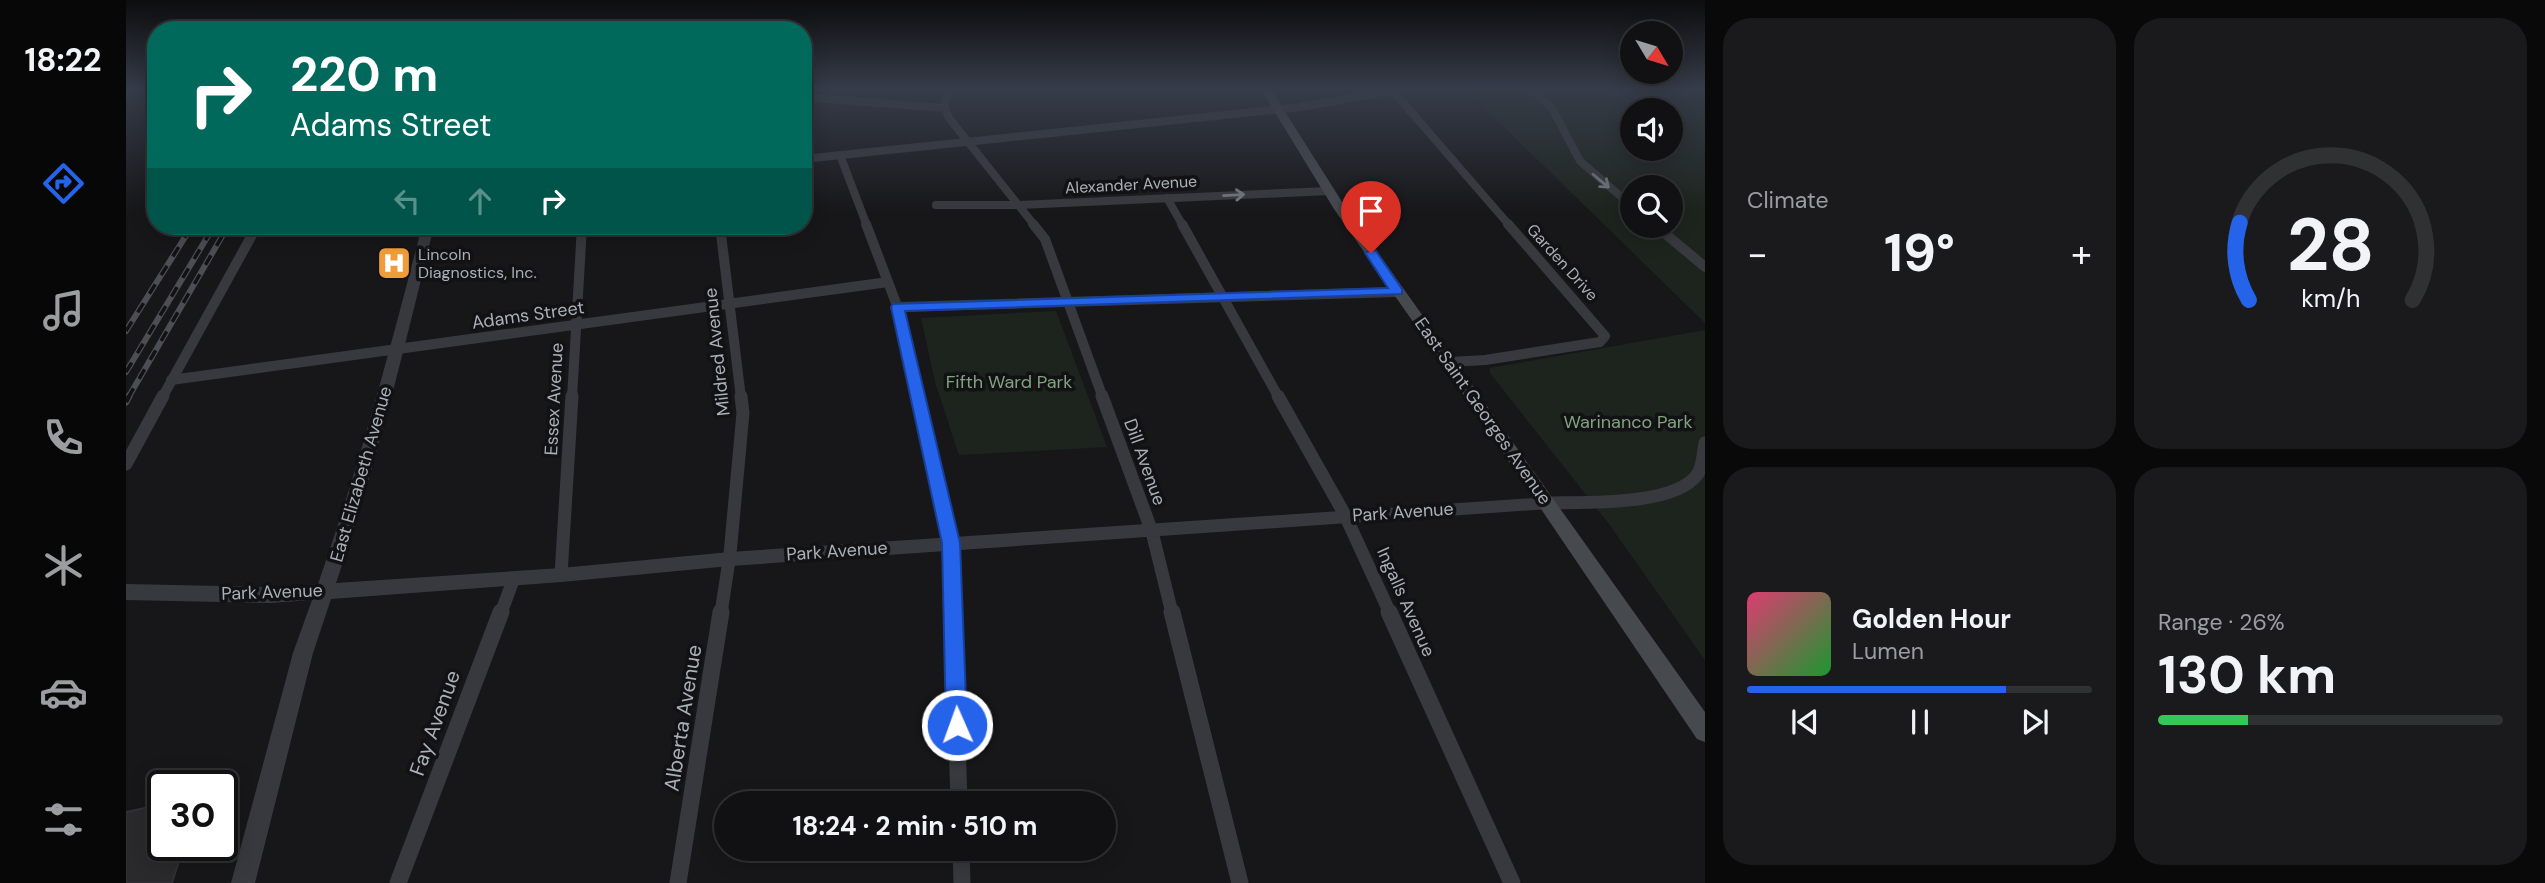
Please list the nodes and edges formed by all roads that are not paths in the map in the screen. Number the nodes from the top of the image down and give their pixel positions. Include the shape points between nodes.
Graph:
1 (960, 129) edge
2 (1078, 129) edge
3 (1289, 129) edge
4 (1425, 129) edge
5 (1563, 129) edge
6 (968, 141) junction
7 (840, 155) junction
8 (812, 158) edge
9 (1328, 191) junction
10 (1620, 196) edge
11 (1167, 198) junction
12 (936, 205) dead end
13 (1018, 205) junction
14 (252, 235) edge
15 (426, 235) edge
16 (581, 235) edge
17 (721, 235) edge
18 (1670, 238) edge
19 (1705, 267) edge
20 (888, 282) junction
21 (1398, 292) junction
22 (1222, 297) junction
23 (1068, 302) junction
24 (730, 303) junction
25 (898, 307) junction
26 (576, 326) junction
27 (397, 351) junction
28 (1450, 362) junction
29 (171, 380) junction
30 (1705, 443) edge
31 (126, 464) edge
32 (1549, 503) junction
33 (1345, 515) junction
34 (1151, 529) junction
35 (951, 543) junction
36 (730, 559) junction
37 (561, 575) junction
38 (514, 578) junction
39 (327, 590) junction
40 (126, 593) edge
41 (1705, 731) edge
42 (959, 791) edge
43 (961, 861) edge
44 (243, 883) edge
45 (398, 883) edge
46 (678, 883) edge
47 (962, 883) edge
48 (1240, 883) edge
49 (1512, 883) edge

1 - 6 street, Dill Avenue
2 - 6 street
3 - 9 main road, East Saint Georges Avenue
4 - 28 street, Garden Drive via 1605,336 1600,342
5 -> 10 street via 1580,161
6 - 7 street
6 - 13 street, Dill Avenue
7 - 8 street
7 - 20 street
11 -> 9 street, Alexander Avenue
9 - 21 main road, East Saint Georges Avenue
11 - 13 street, Alexander Avenue
11 - 22 street, Ingalls Avenue
12 - 13 street, Alexander Avenue
13 - 23 street, Dill Avenue via 1045,239
14 - 29 street
15 - 27 street, East Elizabeth Avenue
16 - 26 street, Essex Avenue
17 - 24 street, Mildred Avenue
18 - 19 street
20 - 24 street, Adams Street
20 - 25 street
21 - 22 street
21 - 28 main road, East Saint Georges Avenue
22 - 23 street
22 - 33 street, Ingalls Avenue
23 - 25 street
23 - 34 street, Dill Avenue
24 - 26 street, Adams Street
24 - 36 street, Mildred Avenue via 743,413
25 - 35 street
26 - 27 street, Adams Street
26 - 37 street, Essex Avenue
27 - 29 street, Adams Street
27 - 39 street, East Elizabeth Avenue
28 - 32 main road, East Saint Georges Avenue
29 - 31 street
30 - 32 street via 1698,475 1683,487 1663,494
32 - 33 street, Park Avenue
32 - 41 main road, East Saint Georges Avenue
33 - 34 street, Park Avenue
33 - 49 street, Ingalls Avenue
34 - 35 street, Park Avenue
34 - 48 street, Dill Avenue
35 - 36 street, Park Avenue
35 - 42 street
36 - 37 street, Park Avenue
36 - 46 street, Alberta Avenue
37 - 38 street, Park Avenue
38 - 39 street, Park Avenue
38 - 45 street, Fay Avenue
39 - 40 street, Park Avenue via 271,595
39 - 44 street, East Elizabeth Avenue via 303,653
43 - 47 street

